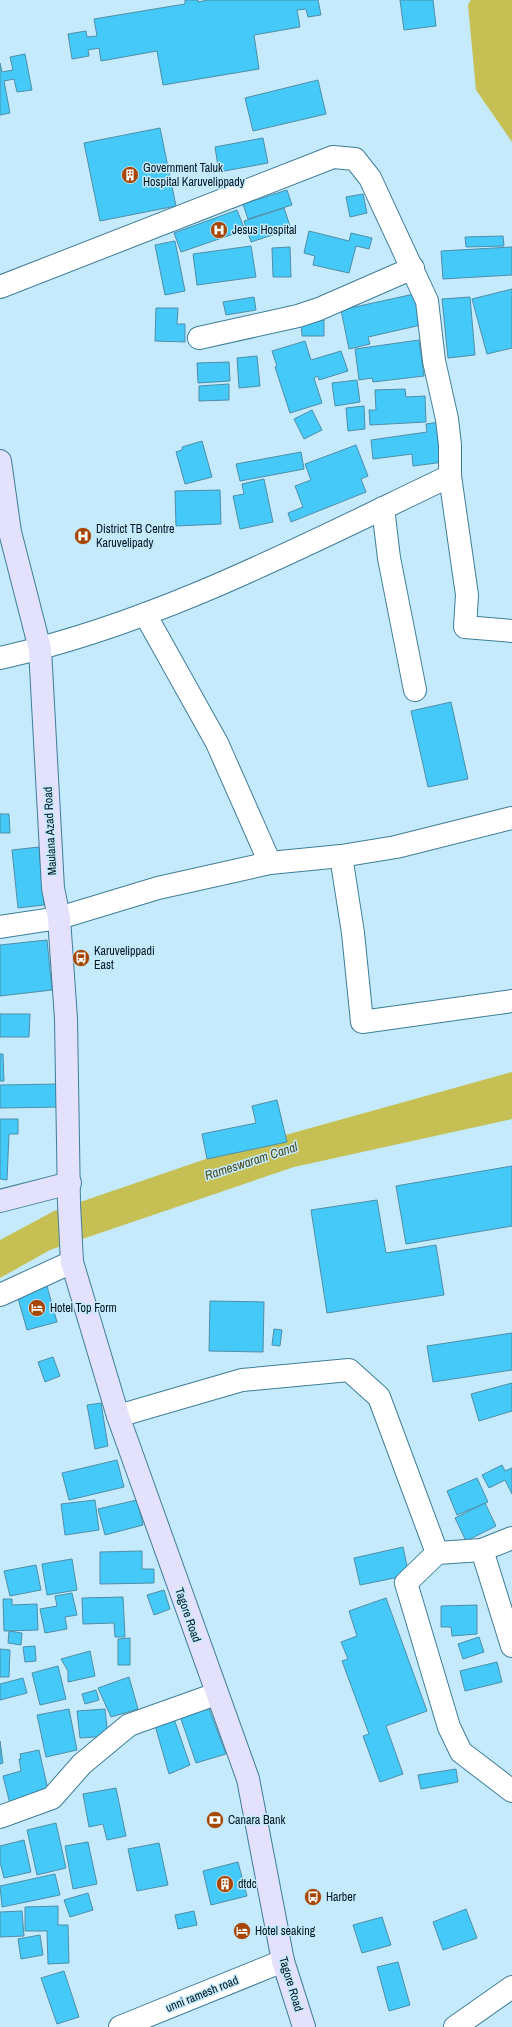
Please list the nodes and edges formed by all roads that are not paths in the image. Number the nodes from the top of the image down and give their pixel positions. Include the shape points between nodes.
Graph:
1 (413, 268) junction
2 (0, 287) edge
3 (199, 338) dead end
4 (0, 461) edge
5 (450, 476) junction
6 (383, 508) junction
7 (145, 614) junction
8 (512, 631) edge
9 (40, 649) junction
10 (0, 658) edge
11 (415, 690) dead end
12 (512, 818) edge
13 (342, 856) junction
14 (270, 863) junction
15 (59, 918) junction
16 (0, 926) edge
17 (512, 1001) edge
18 (70, 1194) junction
19 (0, 1201) edge
20 (72, 1258) junction
21 (0, 1295) edge
22 (118, 1416) junction
23 (512, 1538) edge
24 (482, 1550) junction
25 (437, 1553) junction
26 (512, 1646) edge
27 (216, 1694) junction
28 (512, 1791) edge
29 (0, 1817) edge
30 (283, 1961) junction
31 (512, 1986) edge
32 (120, 2027) edge
33 (304, 2027) edge
34 (455, 2027) edge

1 - 2 street via 370,178 355,159 332,157
1 - 3 street via 298,316
1 - 5 street via 427,301 434,361 447,418
4 - 9 main road, Maulana Azad Road via 10,532
5 - 6 street
5 - 8 street via 467,595 465,627
6 - 7 street via 256,568
6 - 11 street via 390,565
7 - 9 street
7 - 14 street via 217,743
9 - 10 street
9 - 15 main road, Maulana Azad Road via 53,888
12 - 13 street via 396,847
13 - 14 street
13 - 17 street via 362,1022
14 - 15 street via 158,888
15 - 16 street
15 - 18 main road, Maulana Azad Road via 66,1019
18 - 19 main road
18 - 20 main road, Tagore Road
20 - 21 street
20 - 22 main road, Tagore Road
22 - 25 street via 242,1380 349,1370 380,1397
22 - 27 main road, Tagore Road
23 - 24 street
24 - 25 street
24 - 26 street
25 - 28 street via 406,1583 449,1727 461,1752
27 - 29 street via 129,1725 82,1764 52,1798
27 - 30 main road, Tagore Road via 248,1779
30 - 32 street, unni ramesh road
30 - 33 main road, Tagore Road
31 - 34 street

